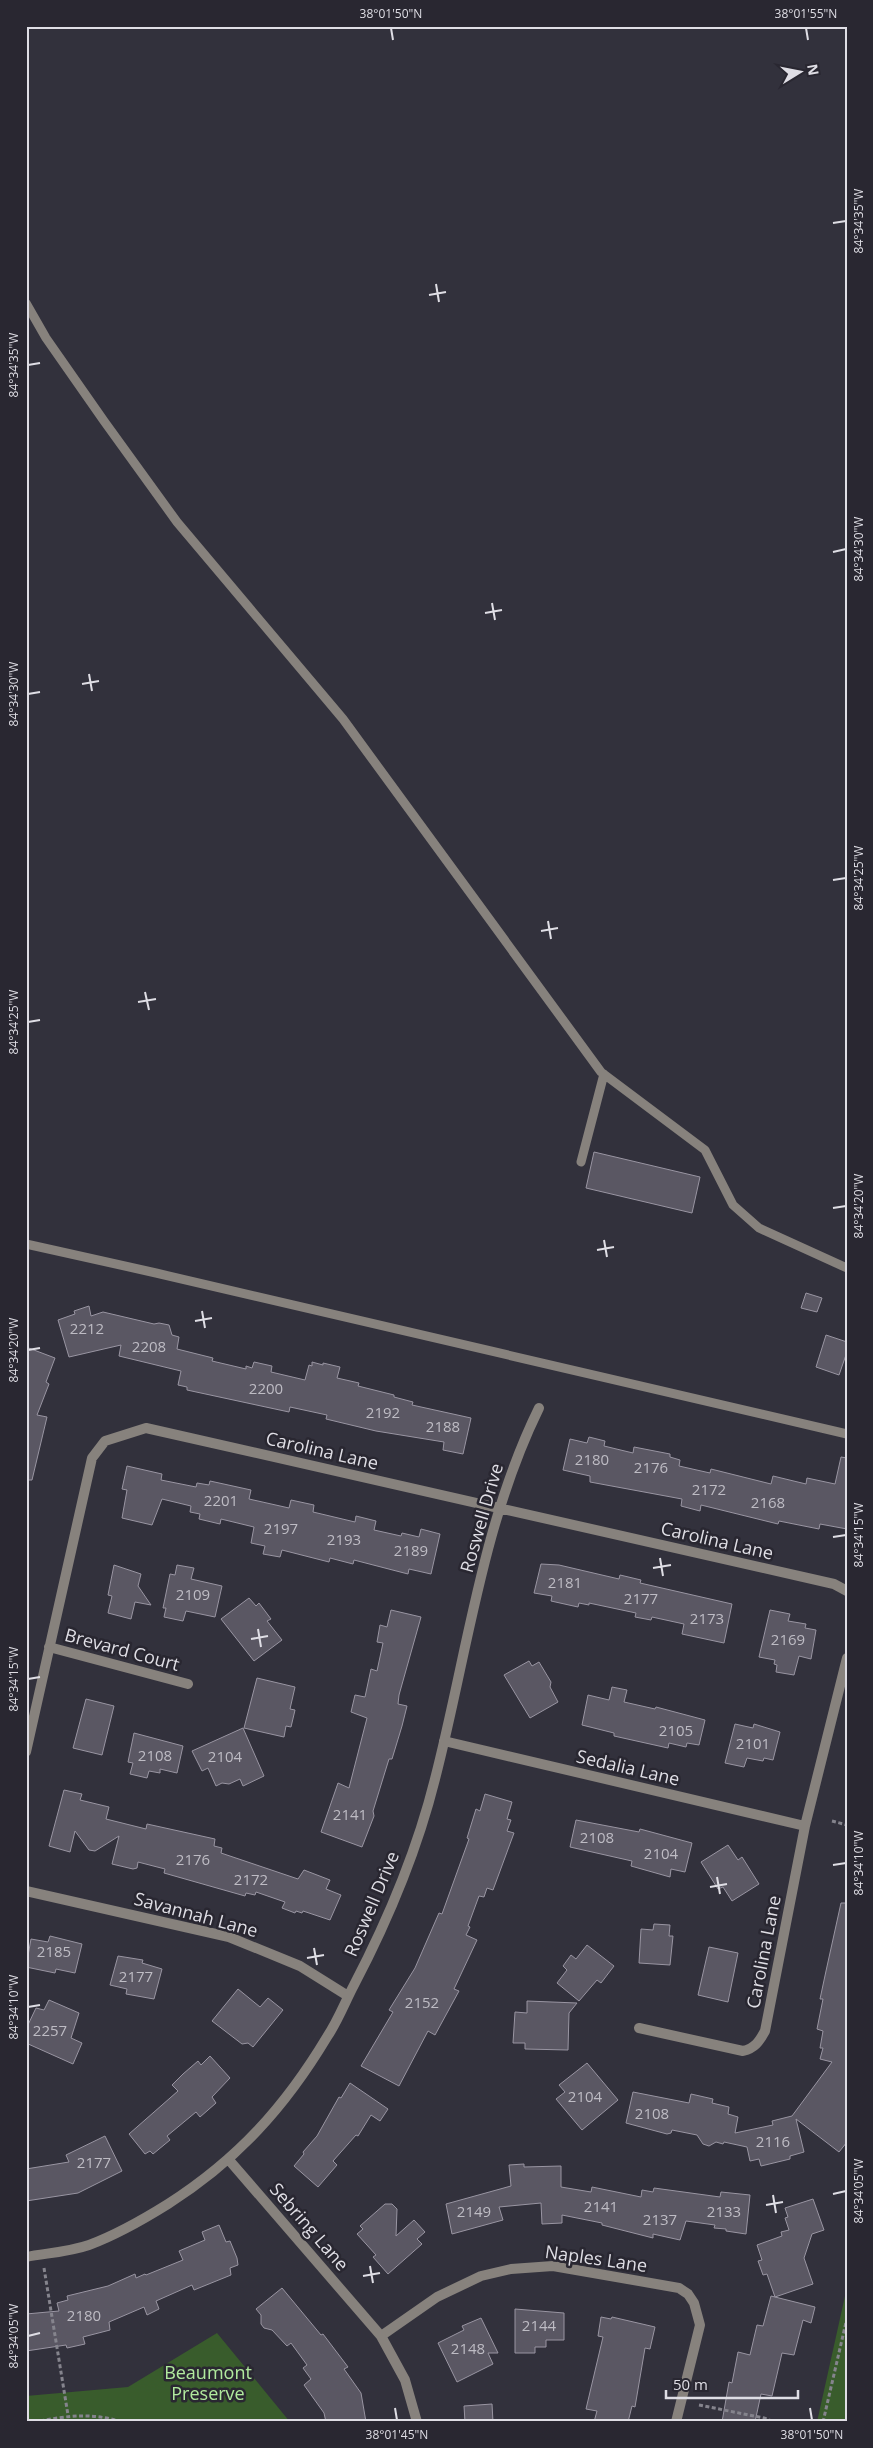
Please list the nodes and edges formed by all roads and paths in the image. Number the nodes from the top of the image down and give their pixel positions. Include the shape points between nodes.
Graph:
1 (26, 303) edge
2 (604, 1074) junction
3 (581, 1162) dead end
4 (26, 1244) edge
5 (847, 1268) edge
6 (539, 1408) dead end
7 (847, 1434) edge
8 (498, 1508) junction
9 (847, 1591) edge
10 (49, 1647) junction
11 (847, 1658) edge
12 (188, 1684) dead end
13 (444, 1741) junction
14 (26, 1752) edge
15 (832, 1822) dead end
16 (847, 1825) edge
17 (806, 1826) junction
18 (26, 1891) edge
19 (348, 1996) junction
20 (639, 2028) dead end
21 (230, 2160) junction
22 (42, 2254) junction
23 (26, 2257) edge
24 (847, 2318) edge
25 (381, 2336) junction
26 (699, 2404) dead end
27 (68, 2415) junction
28 (34, 2422) edge
29 (123, 2422) edge
30 (417, 2422) edge
31 (676, 2422) edge
32 (774, 2422) edge
33 (822, 2422) edge

1 - 2 lane via 93,406 178,522 343,719
2 - 3 lane
2 - 5 lane via 705,1150 733,1205 760,1228
4 - 7 lane
6 - 8 street, Roswell Drive via 522,1442
8 - 9 street, Carolina Lane via 834,1584
8 - 10 street, Carolina Lane via 146,1428 119,1435 105,1441 92,1458
8 - 13 street, Roswell Drive
10 - 12 street, Brevard Court
10 - 14 street, Carolina Lane
11 - 17 street, Carolina Lane
13 - 17 street, Sedalia Lane
13 - 19 street, Roswell Drive via 417,1840 381,1933
15 - 16 path
17 - 20 street, Carolina Lane via 765,2031 760,2041 752,2049 743,2051
18 - 19 street, Savannah Lane via 229,1937 300,1966
19 - 21 street, Roswell Drive via 327,2037 287,2098
21 - 22 street, Roswell Drive via 153,2214 106,2238 86,2246
21 - 25 street, Sebring Lane
22 - 23 street, Roswell Drive
22 - 27 path
24 - 33 path
25 - 30 street, Sebring Lane via 405,2380
25 - 31 street, Naples Lane via 437,2296 481,2276 511,2269 553,2266 679,2288 694,2302 700,2325
26 - 32 path
27 - 28 path
27 - 29 path via 90,2414

